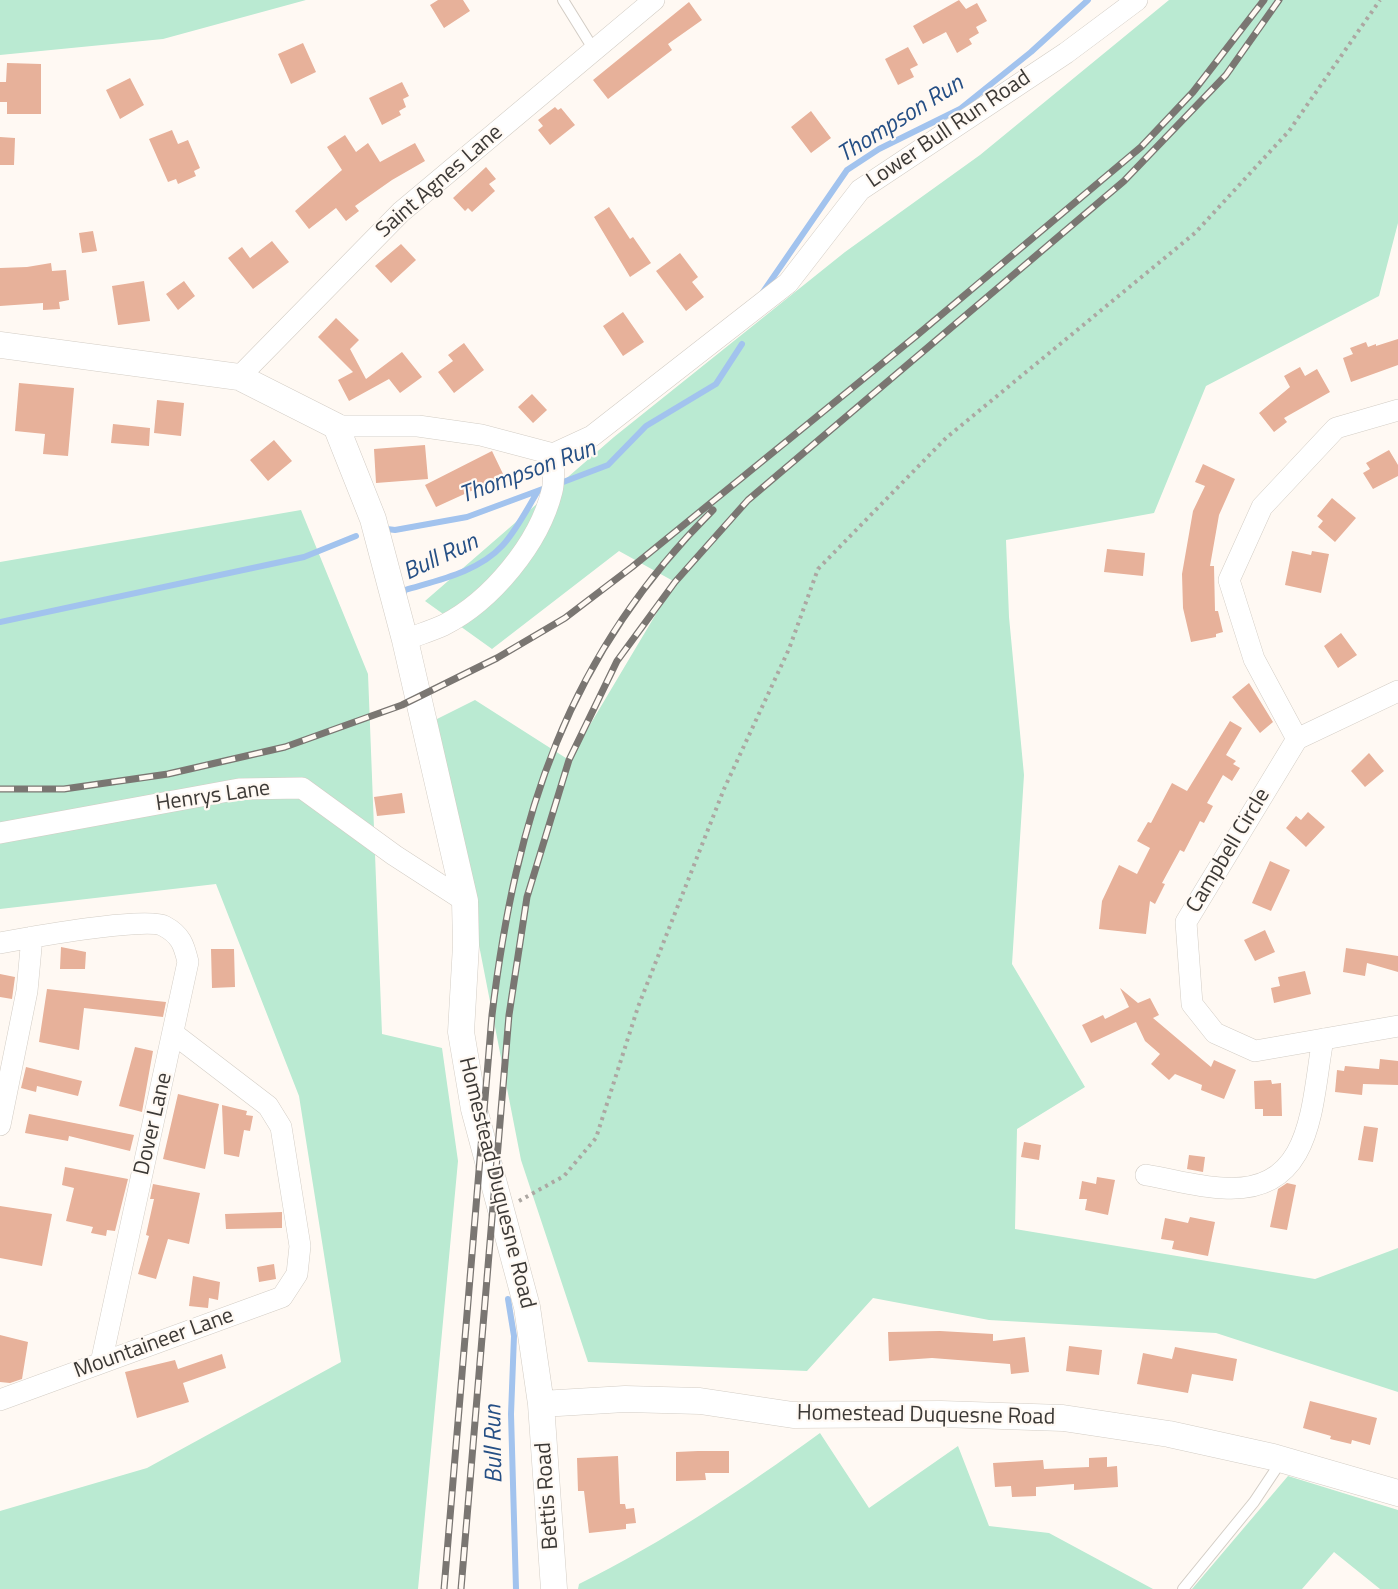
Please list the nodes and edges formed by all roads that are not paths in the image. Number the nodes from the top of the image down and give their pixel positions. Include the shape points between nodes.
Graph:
1 (563, 0) edge
2 (654, 0) edge
3 (1137, 0) edge
4 (594, 50) junction
5 (0, 345) edge
6 (239, 377) junction
7 (1398, 410) edge
8 (336, 426) junction
9 (553, 454) junction
10 (405, 640) junction
11 (1398, 691) edge
12 (1297, 739) junction
13 (0, 833) edge
14 (465, 901) junction
15 (32, 937) junction
16 (0, 943) edge
17 (1398, 1026) edge
18 (174, 1034) junction
19 (1323, 1039) junction
20 (0, 1125) edge
21 (1146, 1175) dead end
22 (101, 1363) junction
23 (0, 1400) edge
24 (541, 1404) junction
25 (1282, 1460) junction
26 (1398, 1493) edge
27 (554, 1589) edge
28 (1183, 1589) edge

1 - 4 lane
2 - 4 street, Saint Agnes Lane
3 - 9 street, Lower Bull Run Road via 1066,53 860,190 788,283 592,436
4 - 6 street, Saint Agnes Lane via 401,212
5 - 6 street
6 - 8 street
7 - 12 street via 1336,428 1262,507 1229,580 1254,659
8 - 9 street via 418,426 481,435
8 - 10 street, Homestead Duquesne Road via 373,519
9 - 10 street via 553,484 530,542 495,588 443,625
10 - 14 street, Homestead Duquesne Road
11 - 12 street
12 - 19 street, Campbell Circle via 1186,922 1192,1004 1215,1033 1254,1051
13 - 14 street, Henrys Lane via 239,789 302,788
14 - 24 street, Homestead Duquesne Road via 460,1032 474,1108 527,1307
15 - 16 street, Dover Lane
15 - 18 street, Dover Lane via 162,924 182,939 188,962
15 - 20 street via 27,991
17 - 19 street, Campbell Circle
18 - 22 street, Dover Lane
18 - 22 street, Mountaineer Lane via 268,1106 281,1127 300,1246 297,1274 282,1297
19 - 21 street via 1305,1141 1294,1162 1280,1174 1248,1188 1221,1188
22 - 23 street, Mountaineer Lane
24 - 25 street, Homestead Duquesne Road via 625,1399 700,1401 793,1415 1063,1418 1169,1434
24 - 27 street, Bettis Road
25 - 26 street, Homestead Duquesne Road
25 - 28 lane via 1254,1502

